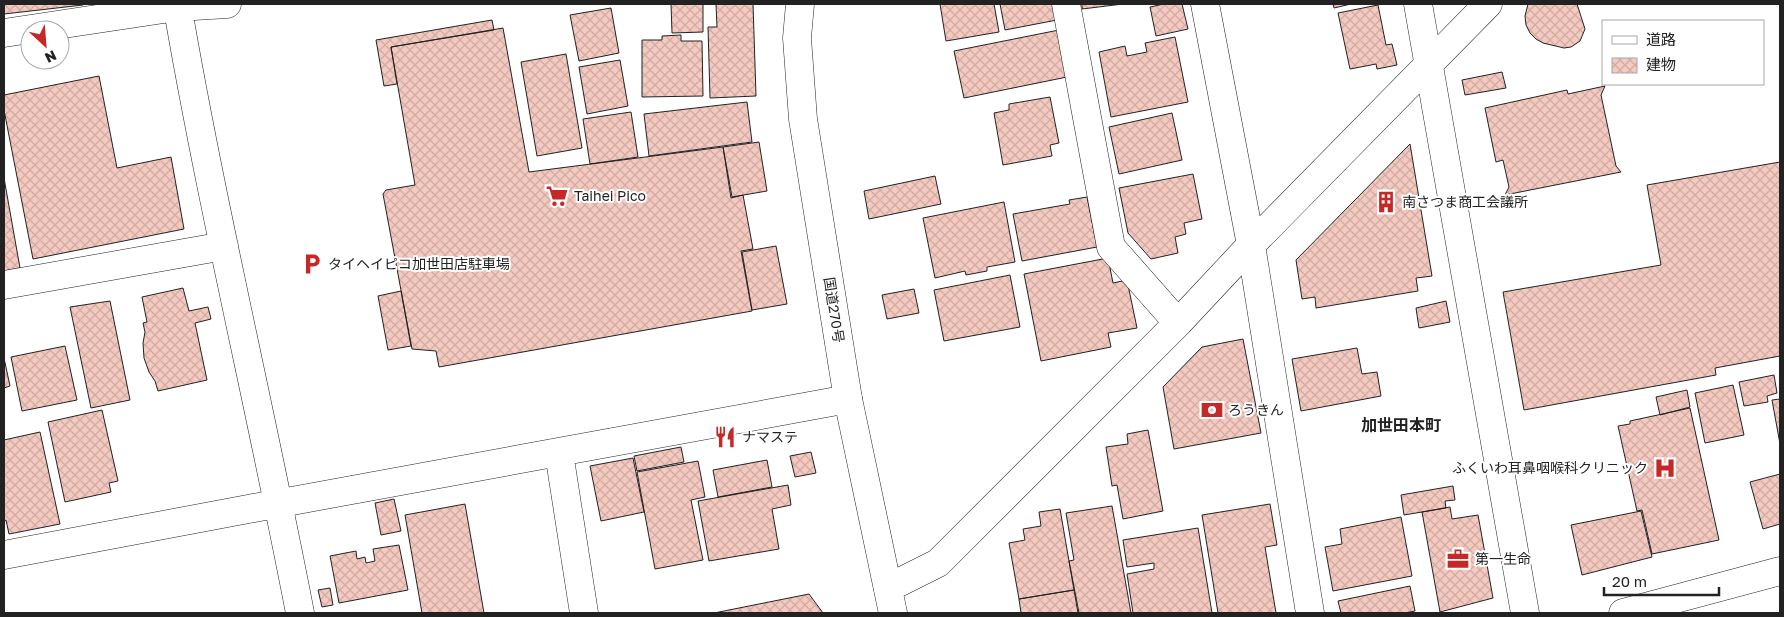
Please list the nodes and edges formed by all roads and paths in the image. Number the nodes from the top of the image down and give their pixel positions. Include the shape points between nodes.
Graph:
1 (227, 4) edge
2 (800, 4) edge
3 (1066, 4) edge
4 (1205, 4) edge
5 (1418, 4) edge
6 (1488, 4) edge
7 (177, 5) edge
8 (4, 32) edge
9 (1430, 61) junction
10 (1251, 245) junction
11 (224, 246) junction
12 (4, 285) edge
13 (1178, 323) junction
14 (848, 399) junction
15 (559, 453) junction
16 (279, 502) junction
17 (4, 555) edge
18 (1780, 571) edge
19 (890, 600) edge
20 (300, 613) edge
21 (584, 613) edge
22 (1310, 613) edge
23 (1525, 613) edge
24 (1623, 613) edge

1 - 7 main road
2 - 14 main road, 国道270号 via 797,38 803,119
3 - 13 main road via 1111,247
4 - 10 main road
5 - 9 main road
6 - 9 main road
7 - 8 main road
7 - 11 main road
9 - 10 main road
9 - 23 main road
10 - 13 main road
10 - 22 main road
11 - 12 main road
11 - 16 main road
13 - 19 main road via 938,563
14 - 15 main road
14 - 19 main road, 国道270号
15 - 16 main road
15 - 21 main road
16 - 17 main road
16 - 20 main road
18 - 24 main road

